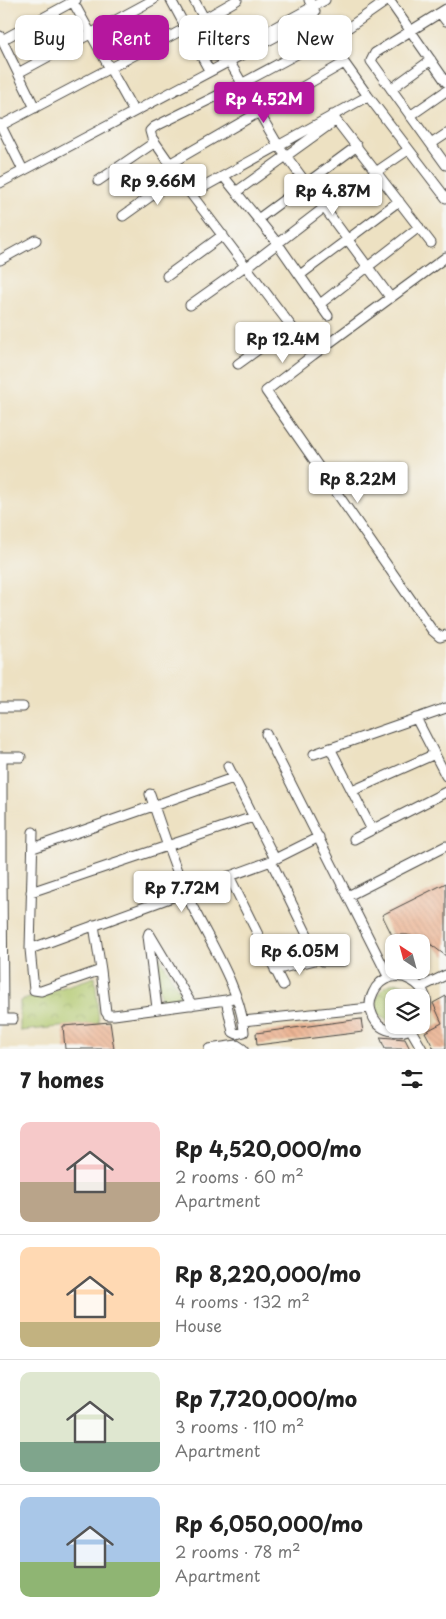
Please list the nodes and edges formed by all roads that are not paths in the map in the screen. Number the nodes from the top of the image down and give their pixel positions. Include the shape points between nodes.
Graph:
1 (154, 0) edge
2 (170, 0) edge
3 (194, 0) edge
4 (237, 0) edge
5 (325, 0) edge
6 (388, 0) edge
7 (74, 1) edge
8 (311, 3) edge
9 (443, 11) edge
10 (202, 15) edge
11 (210, 15) edge
12 (179, 16) edge
13 (446, 21) edge
14 (352, 25) edge
15 (268, 29) edge
16 (410, 30) junction
17 (179, 32) edge
18 (90, 34) junction
19 (1, 38) edge
20 (204, 60) edge
21 (431, 60) junction
22 (229, 61) junction
23 (344, 63) junction
24 (109, 69) junction
25 (209, 70) junction
26 (18, 73) junction
27 (446, 82) edge
28 (243, 83) junction
29 (391, 89) junction
30 (446, 91) edge
31 (368, 96) junction
32 (35, 108) junction
33 (133, 110) junction
34 (260, 113) junction
35 (410, 116) junction
36 (334, 118) junction
37 (0, 125) edge
38 (446, 134) edge
39 (155, 142) junction
40 (278, 144) junction
41 (432, 144) junction
42 (357, 146) junction
43 (408, 150) junction
44 (286, 155) junction
45 (171, 163) junction
46 (446, 165) edge
47 (23, 170) junction
48 (377, 172) junction
49 (179, 176) junction
50 (224, 177) junction
51 (98, 181) dead end
52 (0, 182) edge
53 (307, 183) junction
54 (236, 192) junction
55 (191, 194) junction
56 (446, 198) edge
57 (399, 201) junction
58 (325, 207) junction
59 (123, 216) dead end
60 (258, 220) junction
61 (419, 227) junction
62 (222, 235) junction
63 (347, 238) junction
64 (36, 240) dead end
65 (430, 243) dead end
66 (278, 244) junction
67 (446, 257) edge
68 (0, 260) edge
69 (368, 266) junction
70 (246, 267) junction
71 (300, 275) junction
72 (166, 276) dead end
73 (390, 297) junction
74 (320, 304) junction
75 (190, 305) dead end
76 (328, 316) dead end
77 (291, 326) junction
78 (314, 355) junction
79 (238, 364) dead end
80 (446, 635) edge
81 (0, 706) edge
82 (23, 707) dead end
83 (446, 708) edge
84 (416, 718) junction
85 (266, 734) dead end
86 (330, 748) junction
87 (314, 754) dead end
88 (435, 754) junction
89 (1, 757) edge
90 (21, 757) dead end
91 (228, 766) dead end
92 (446, 776) edge
93 (233, 778) junction
94 (352, 791) junction
95 (446, 792) edge
96 (150, 794) dead end
97 (154, 807) junction
98 (253, 817) junction
99 (1, 828) edge
100 (372, 830) junction
101 (33, 832) dead end
102 (319, 837) junction
103 (354, 839) dead end
104 (168, 846) junction
105 (446, 846) edge
106 (33, 848) junction
107 (273, 860) junction
108 (1, 872) edge
109 (229, 876) junction
110 (185, 891) junction
111 (32, 892) junction
112 (348, 896) junction
113 (1, 908) edge
114 (94, 925) junction
115 (1, 944) edge
116 (30, 949) junction
117 (319, 959) junction
118 (343, 961) dead end
119 (101, 970) junction
120 (276, 970) junction
121 (385, 970) edge
122 (446, 975) edge
123 (388, 979) edge
124 (409, 979) edge
125 (283, 985) dead end
126 (421, 987) joint
127 (236, 997) junction
128 (226, 1000) junction
129 (192, 1005) junction
130 (157, 1008) junction
131 (370, 1008) junction
132 (1, 1019) edge
133 (13, 1020) dead end
134 (243, 1022) junction
135 (385, 1029) edge
136 (417, 1034) edge
137 (208, 1049) edge
138 (243, 1049) edge
139 (422, 1049) edge

1 - 18 street
2 - 12 street
3 - 10 street
4 - 11 street
5 - 8 street
6 - 14 street
6 - 16 street
7 - 18 street
7 - 19 street
8 - 15 street
8 - 22 street via 315,12 309,20
9 - 13 street
9 - 16 street
16 - 21 street
16 - 29 street via 371,58 371,63
17 - 24 street
18 - 24 street
18 - 26 street
19 - 26 street
20 - 25 street
21 - 27 street
21 - 29 street
22 - 25 street
22 - 28 street
23 - 28 street via 331,43 323,40
23 - 31 street
23 - 34 street
24 - 32 street
24 - 33 street
25 - 33 street
26 - 32 street
28 - 34 street
28 - 39 street via 154,127 150,131
29 - 35 street
30 - 35 street
31 - 36 street
31 - 43 street
32 - 37 street
33 - 47 street
34 - 40 street
34 - 45 street
35 - 41 street
36 - 40 street
36 - 42 street
36 - 44 street
37 - 47 street
38 - 41 street
39 - 45 street
39 - 51 street
40 - 44 street
40 - 50 street
41 - 46 street
42 - 48 street
42 - 53 street
43 - 48 street
43 - 56 street
44 - 53 street
44 - 54 street
45 - 49 street
47 - 52 street
48 - 57 street
48 - 58 street
49 - 55 street
49 - 59 street
50 - 54 street
50 - 55 street
53 - 58 street
53 - 60 street
54 - 60 street
55 - 62 street
57 - 61 street
57 - 63 street
58 - 63 street
58 - 66 street
60 - 66 street
61 - 65 street
61 - 69 street
62 - 70 street
62 - 72 street
63 - 69 street
63 - 71 street
64 - 68 street
66 - 70 street
66 - 71 street
67 - 73 street
69 - 73 street
69 - 74 street
70 - 75 street
70 - 77 street
71 - 74 street
73 - 78 street
74 - 76 street
77 - 78 street
77 - 79 street
78 - 80 street via 266,391 427,623 440,637
81 - 82 street
83 - 84 street
84 - 86 street
84 - 88 street
85 - 102 street
86 - 87 street
86 - 94 street
88 - 92 street
88 - 94 street
89 - 90 street
89 - 99 street
91 - 93 street
93 - 97 street
93 - 98 street
94 - 100 street
95 - 100 street
96 - 97 street
97 - 104 street
97 - 106 street
98 - 104 street
98 - 107 street
99 - 108 street
100 - 103 street
101 - 106 street
102 - 107 street
102 - 112 street
104 - 110 street
104 - 111 street
105 - 112 street
106 - 111 street
107 - 109 street
107 - 117 street
108 - 113 street
109 - 110 street
109 - 120 street
110 - 114 street
110 - 127 street
111 - 116 street
112 - 121 street
113 - 115 street
114 - 116 street
114 - 119 street
115 - 132 street
116 - 119 street via 33,987 37,992
117 - 118 street via 323,962
117 - 120 street
119 - 130 street via 108,1015
120 - 125 street
122 - 126 street
123 - 131 street via 374,990
124 - 126 street
127 - 128 street
127 - 134 street
128 - 129 street
128 - 134 street via 232,1032 244,1032
129 - 130 street
129 - 130 street via 148,933
131 - 134 street
131 - 135 street via 372,1016
132 - 133 street
136 - 139 street
137 - 138 street via 237,1045

